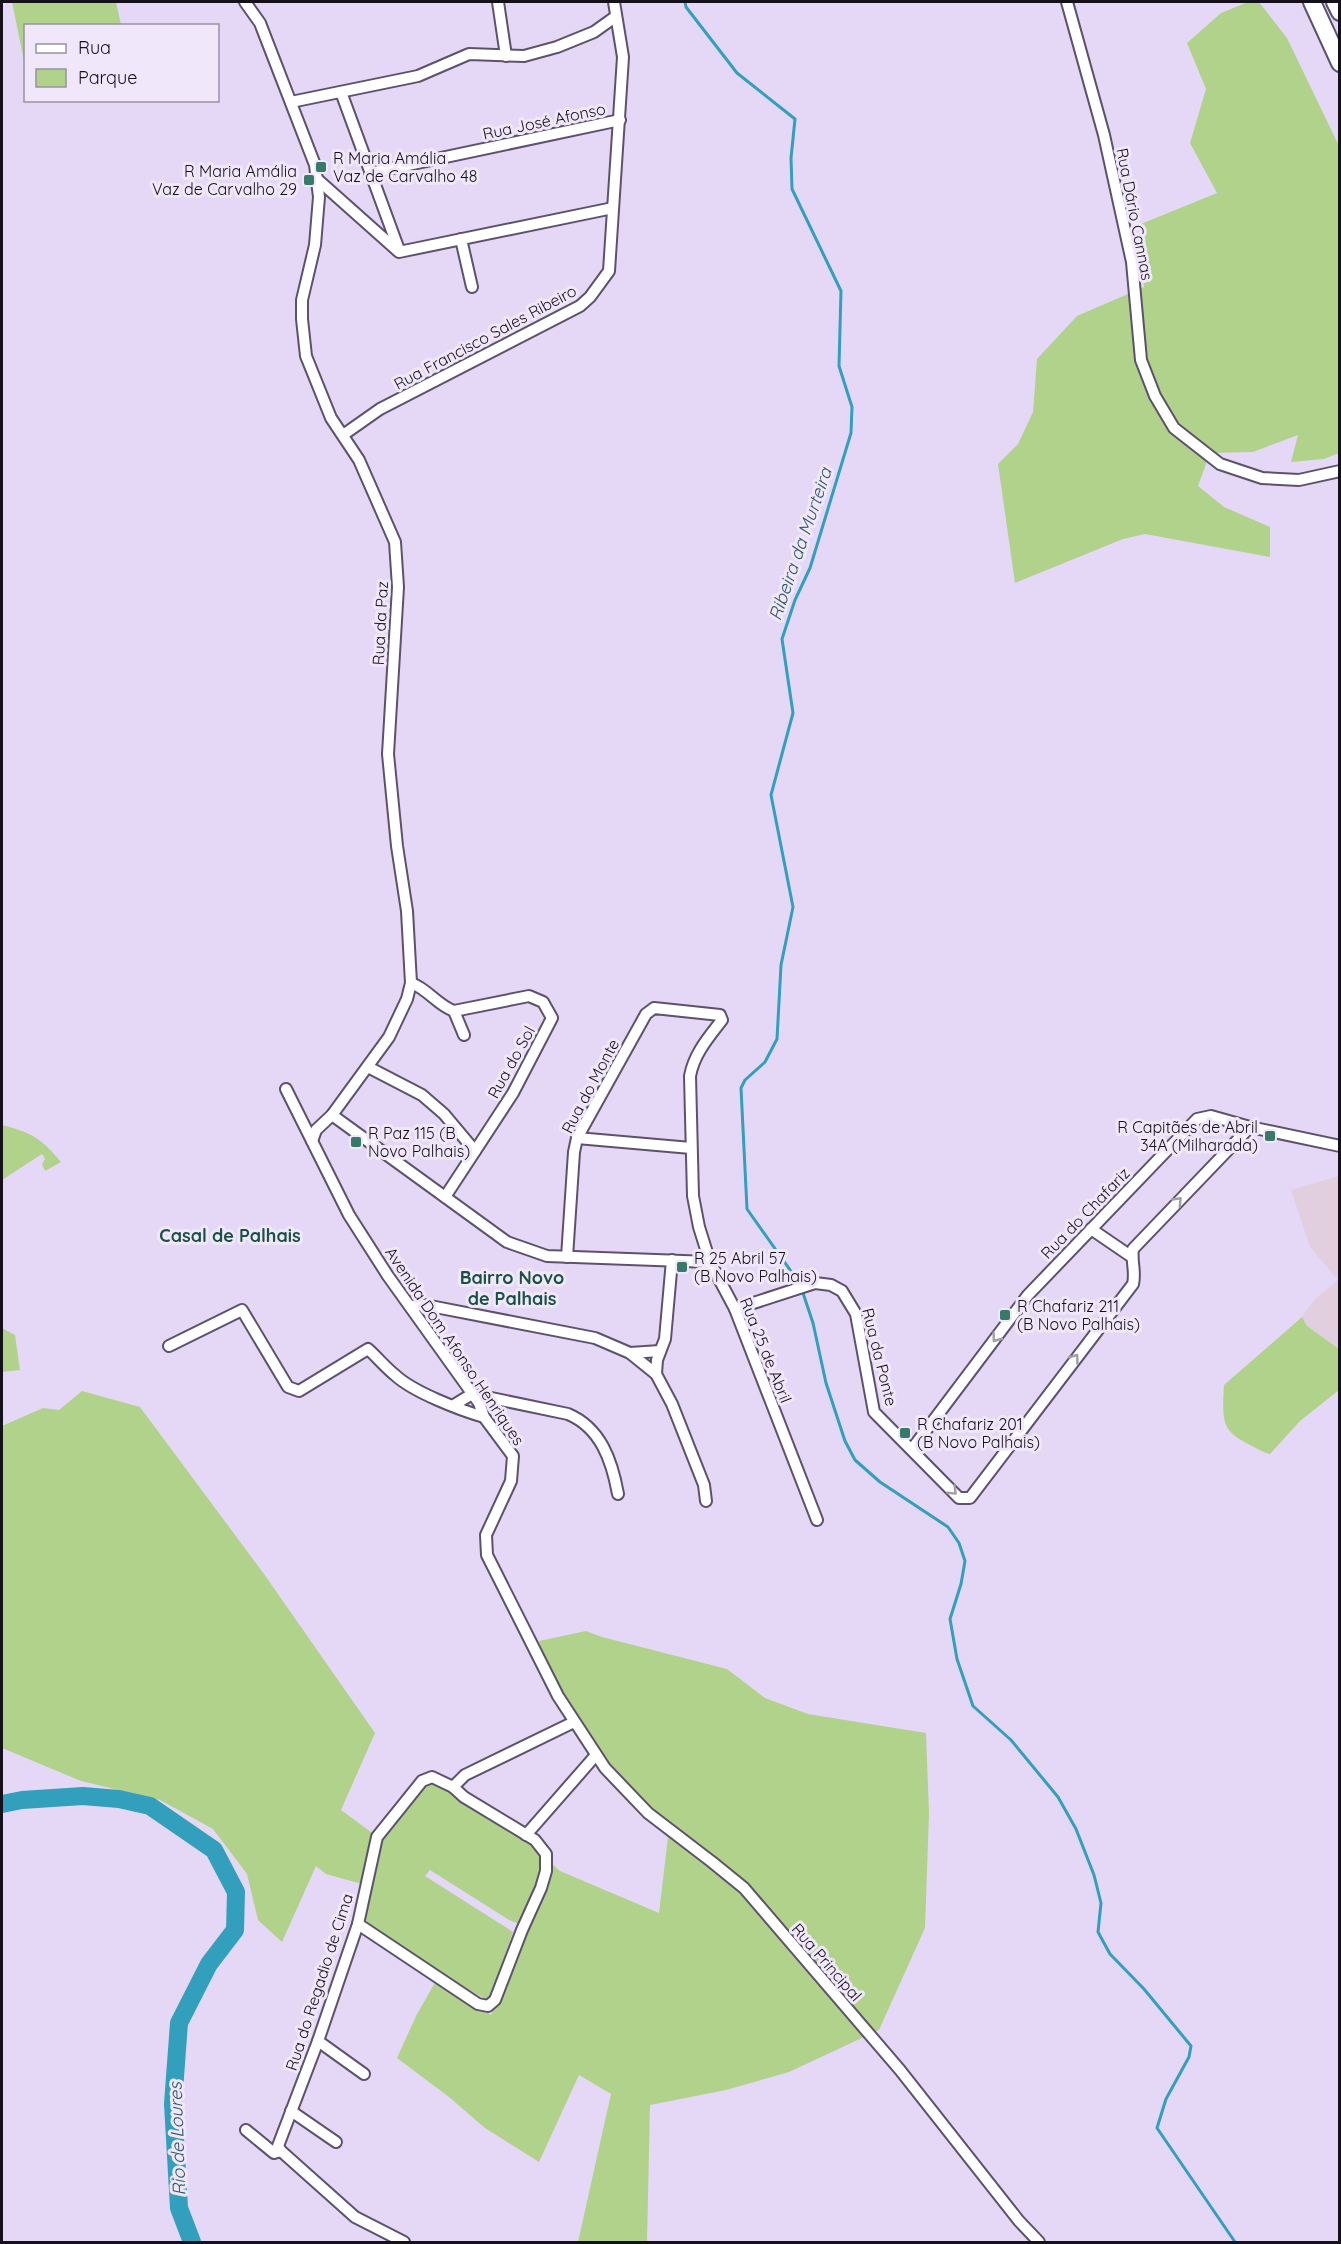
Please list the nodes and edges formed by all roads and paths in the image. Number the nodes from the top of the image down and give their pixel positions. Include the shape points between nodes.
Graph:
1 (245, 2) edge
2 (498, 2) edge
3 (614, 2) edge
4 (1067, 2) edge
5 (1312, 2) edge
6 (1335, 2) edge
7 (1340, 12) edge
8 (615, 17) junction
9 (506, 56) junction
10 (1340, 63) edge
11 (341, 92) junction
12 (291, 102) junction
13 (620, 120) junction
14 (370, 173) junction
15 (317, 179) junction
16 (614, 208) junction
17 (461, 239) junction
18 (399, 252) junction
19 (472, 287) dead end
20 (342, 435) junction
21 (1340, 471) edge
22 (411, 983) junction
23 (454, 1011) junction
24 (722, 1020) joint
25 (464, 1035) dead end
26 (368, 1067) junction
27 (286, 1089) dead end
28 (332, 1115) junction
29 (1250, 1127) junction
30 (577, 1138) junction
31 (312, 1141) junction
32 (1340, 1146) edge
33 (691, 1148) junction
34 (475, 1151) junction
35 (445, 1197) junction
36 (1091, 1229) junction
37 (567, 1257) junction
38 (1132, 1257) junction
39 (672, 1260) junction
40 (710, 1262) junction
41 (410, 1306) junction
42 (735, 1309) junction
43 (170, 1346) dead end
44 (660, 1351) junction
45 (630, 1353) junction
46 (656, 1374) junction
47 (472, 1394) junction
48 (454, 1405) junction
49 (484, 1417) junction
50 (912, 1449) junction
51 (618, 1494) dead end
52 (706, 1501) dead end
53 (817, 1520) dead end
54 (574, 1722) junction
55 (596, 1755) junction
56 (453, 1787) junction
57 (526, 1835) junction
58 (358, 1924) junction
59 (318, 2041) junction
60 (364, 2074) dead end
61 (291, 2111) junction
62 (246, 2130) dead end
63 (336, 2142) dead end
64 (281, 2151) junction
65 (404, 2242) edge
66 (1039, 2242) edge

1 - 12 street, Rua da Paz via 260,23
2 - 9 street
3 - 8 street, Rua Francisco Sales Ribeiro
4 - 21 street, Rua Dário Cannas via 1104,135 1132,262 1141,360 1155,396 1174,428 1220,464 1262,478 1299,480
5 - 10 highway
6 - 7 highway
8 - 9 street via 594,32 557,47 524,56
8 - 13 street, Rua Francisco Sales Ribeiro via 623,57
9 - 11 street via 469,54 418,76
11 - 12 street
11 - 14 street
12 - 15 street, Rua da Paz
13 - 14 street, Rua José Afonso
13 - 16 street, Rua Francisco Sales Ribeiro
14 - 18 street
15 - 18 street
15 - 20 street, Rua da Paz via 315,245 305,282 302,319 306,356
16 - 17 street
16 - 20 street, Rua Francisco Sales Ribeiro via 609,271 580,306 380,409
17 - 18 street
17 - 19 street
20 - 22 street, Rua da Paz via 359,460 395,542 398,586 388,754 407,911
22 - 23 street
22 - 26 street, Rua da Paz via 389,1037
23 - 25 street
23 - 34 street, Rua do Sol via 529,996 543,1002 552,1018 513,1093
24 - 30 street, Rua do Monte via 712,1013 650,1010
24 - 33 street, Rua 25 de Abril via 692,1064
26 - 28 street, Rua da Paz
26 - 34 street via 422,1095
27 - 31 street, Avenida Dom Afonso Henriques
28 - 31 street, Rua da Paz via 316,1130
28 - 35 street
29 - 32 street, Rua do Chafariz
29 - 36 street, Rua do Chafariz via 1211,1116 1197,1119
38 -> 29 street via 1138,1242
30 - 33 street
30 - 37 street, Rua do Monte
31 - 41 street, Avenida Dom Afonso Henriques via 349,1215
33 - 40 street, Rua 25 de Abril via 693,1196
34 - 35 street, Rua do Sol
35 - 37 street via 507,1242 547,1256
36 - 38 street
36 -> 50 street, Rua do Chafariz via 1028,1295
37 - 39 street
50 -> 38 street, Rua da Ponte via 959,1498 969,1498 1133,1284
39 - 40 street
39 - 44 street via 665,1340
40 - 42 street, Rua 25 de Abril
41 - 45 street via 425,1305 595,1338
41 - 47 street, Avenida Dom Afonso Henriques
42 - 50 street, Rua da Ponte via 815,1283 831,1284 842,1291 856,1314 874,1412
42 - 53 street, Rua 25 de Abril
43 - 48 street via 242,1310 288,1387 299,1391 368,1349 396,1377 420,1392
44 - 45 street
44 - 46 street
45 - 46 street
46 - 52 street via 704,1485
47 - 48 street
47 - 49 street, Avenida Dom Afonso Henriques
47 - 51 street via 579,1419 601,1442 614,1468
48 - 49 street
49 - 54 street, Avenida Dom Afonso Henriques via 513,1456 511,1481 486,1535 488,1555
54 - 55 street, Rua Principal
54 - 56 street via 465,1775
55 - 57 street
55 - 66 street, Rua Principal via 648,1813 744,1888 900,2070
56 - 57 street
56 - 58 street, Rua do Regadio de Cima via 432,1777 422,1781 377,1837
57 - 58 street via 546,1854 546,1871 495,2000 488,2006 478,2004
58 - 59 street, Rua do Regadio de Cima
59 - 60 street
59 - 61 street, Rua do Regadio de Cima
61 - 63 street
61 - 64 street, Rua do Regadio de Cima via 278,2146
62 - 64 street via 274,2153
64 - 65 street via 355,2217

